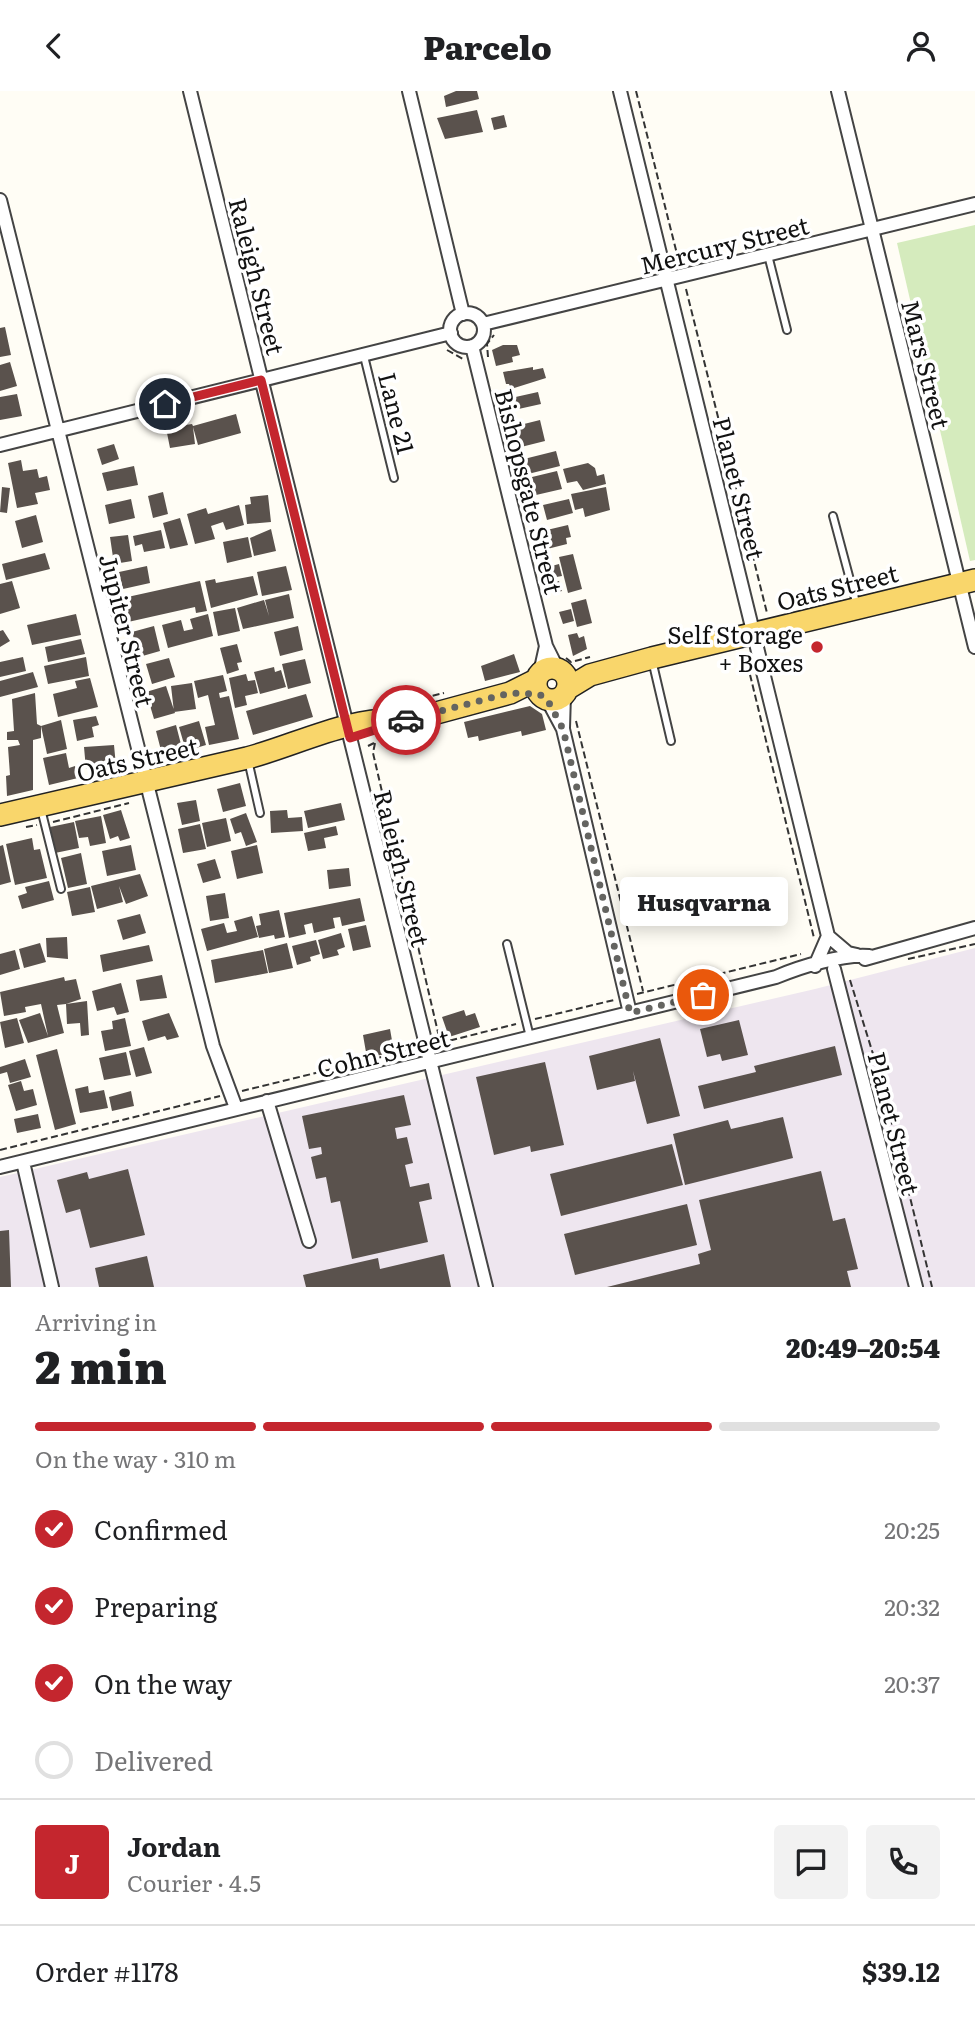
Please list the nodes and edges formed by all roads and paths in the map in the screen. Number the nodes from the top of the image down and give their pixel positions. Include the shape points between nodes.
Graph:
1 (190, 91) edge
2 (409, 91) edge
3 (620, 91) edge
4 (636, 91) edge
5 (838, 91) edge
6 (0, 200) edge
7 (975, 204) edge
8 (872, 229) junction
9 (768, 255) junction
10 (680, 266) dead end
11 (667, 279) junction
12 (685, 286) dead end
13 (463, 314) junction
14 (483, 324) junction
15 (788, 330) dead end
16 (451, 333) junction
17 (494, 335) dead end
18 (472, 347) junction
19 (447, 350) dead end
20 (364, 356) junction
21 (462, 357) dead end
22 (489, 364) dead end
23 (261, 380) junction
24 (56, 430) junction
25 (0, 445) edge
26 (394, 478) dead end
27 (833, 516) dead end
28 (967, 582) edge
29 (858, 608) junction
30 (769, 617) dead end
31 (749, 642) junction
32 (975, 647) edge
33 (652, 658) junction
34 (593, 665) junction
35 (553, 681) junction
36 (444, 693) dead end
37 (398, 713) junction
38 (575, 720) dead end
39 (355, 737) junction
40 (671, 741) dead end
41 (247, 758) junction
42 (142, 792) junction
43 (260, 813) dead end
44 (0, 815) edge
45 (42, 816) junction
46 (22, 827) dead end
47 (61, 889) dead end
48 (975, 928) edge
49 (828, 936) junction
50 (507, 944) dead end
51 (817, 946) dead end
52 (863, 956) junction
53 (815, 965) junction
54 (834, 969) junction
55 (776, 977) junction
56 (644, 993) dead end
57 (630, 1013) junction
58 (530, 1037) junction
59 (441, 1042) dead end
60 (429, 1062) junction
61 (883, 1086) dead end
62 (267, 1101) junction
63 (236, 1108) junction
64 (23, 1162) junction
65 (0, 1167) edge
66 (309, 1241) dead end
67 (52, 1287) edge
68 (486, 1287) edge
69 (916, 1287) edge
70 (932, 1287) edge

1 - 23 street, Raleigh Street
2 - 13 street
3 - 11 street, Planet Street
4 - 10 path
5 - 8 street, Mars Street
6 - 24 street, Jupiter Street
7 - 8 street, Mercury Street
8 - 9 street, Mercury Street
8 - 28 street, Mars Street
9 - 11 street, Mercury Street
9 - 15 lane
11 - 14 street, Mercury Street
11 - 31 street, Planet Street
12 - 30 path
13 - 14 street via 473,314
13 - 16 street via 452,323
14 - 18 street via 484,335
16 - 18 street via 461,346
16 - 20 street
17 - 22 path via 487,344
18 - 35 street, Bishopsgate Street
19 - 21 path
20 - 23 street
20 - 26 lane, Lane 21
23 - 24 street
23 - 39 street, Raleigh Street
24 - 25 street
24 - 42 street, Jupiter Street
27 - 29 lane
28 - 29 main road, Oats Street
28 - 32 street, Mars Street
29 - 31 main road, Oats Street
31 - 33 main road, Oats Street
31 - 49 street, Planet Street
31 - 51 path
33 - 34 main road, Oats Street
33 - 40 lane
34 - 35 main road, Oats Street
34 - 35 path via 571,662
35 - 37 main road, Oats Street
35 - 57 street, Bishopsgate Street
36 - 37 path
37 - 39 main road, Oats Street
38 - 56 path
39 - 41 main road, Oats Street via 307,738
39 - 59 path via 376,743 373,753
39 - 60 street, Raleigh Street
41 - 42 main road, Oats Street
41 - 43 lane
42 - 45 main road, Oats Street
42 - 45 path
42 - 63 street, Jupiter Street
44 - 45 main road, Oats Street
45 - 46 path
45 - 47 lane
48 - 52 street, Cohn Street
49 - 52 street via 848,953
49 - 53 street
50 - 58 lane
52 - 53 street, Cohn Street
52 - 54 street, Cohn Street
53 - 55 street, Cohn Street
54 - 55 street, Cohn Street via 788,979
54 - 69 street, Planet Street
55 - 57 street, Cohn Street
57 - 58 street, Cohn Street
58 - 60 street, Cohn Street
60 - 62 street, Cohn Street
60 - 68 street, Raleigh Street
61 - 70 path
62 - 63 street, Cohn Street
62 - 66 street
63 - 64 street, Cohn Street
64 - 65 street, Cohn Street
64 - 67 street

